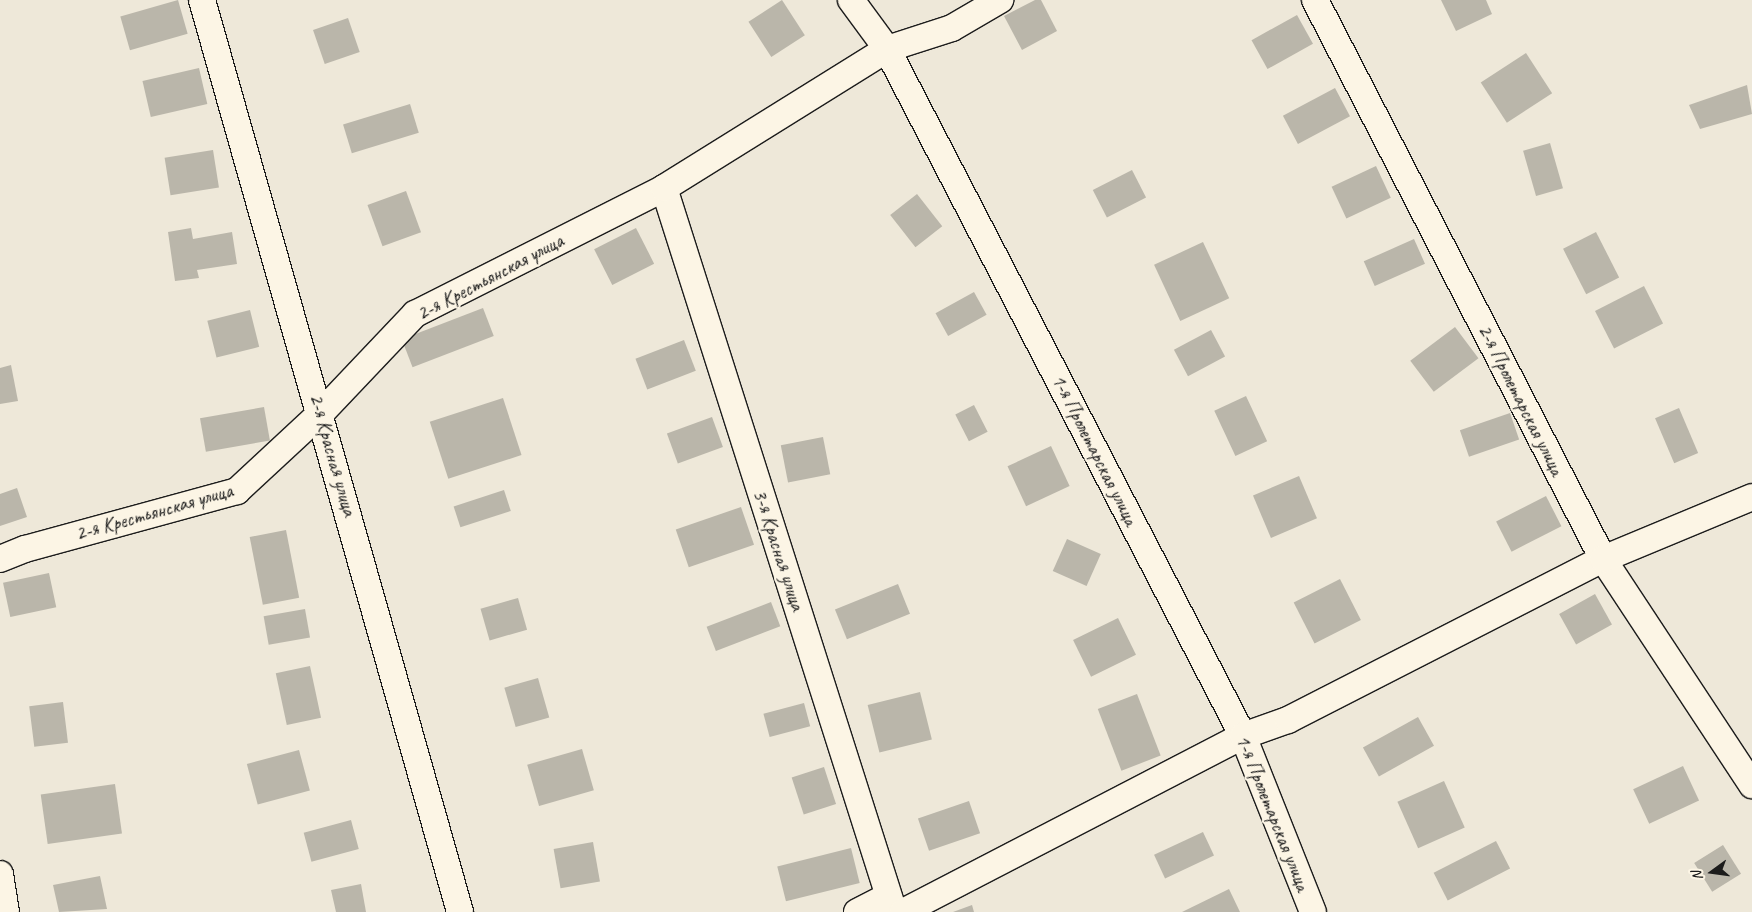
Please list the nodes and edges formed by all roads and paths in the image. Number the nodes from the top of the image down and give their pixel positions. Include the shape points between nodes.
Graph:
1 (202, 0) edge
2 (851, 0) edge
3 (1000, 0) edge
4 (1315, 0) edge
5 (888, 50) junction
6 (664, 188) junction
7 (321, 413) junction
8 (1752, 497) edge
9 (1604, 559) junction
10 (0, 560) edge
11 (1243, 736) junction
12 (1752, 786) edge
13 (0, 874) edge
14 (895, 907) edge
15 (6, 912) edge
16 (460, 912) edge
17 (857, 912) edge
18 (1313, 912) edge

1 - 7 street, 2-я Красная улица
2 - 5 street, 1-я Пролетарская улица
3 - 5 street, 2-я Крестьянская улица via 952,28
4 - 9 street, 2-я Пролетарская улица
5 - 6 street, 2-я Крестьянская улица
5 - 11 street, 1-я Пролетарская улица
6 - 7 street, 2-я Крестьянская улица via 414,314
6 - 14 street, 3-я Красная улица
7 - 10 street, 2-я Крестьянская улица via 237,491 24,549
7 - 16 street, 2-я Красная улица
8 - 9 street
9 - 11 street via 1288,720
9 - 12 street, 2-я Пролетарская улица
11 - 14 street
11 - 18 street, 1-я Пролетарская улица
13 - 15 street
14 - 17 street

